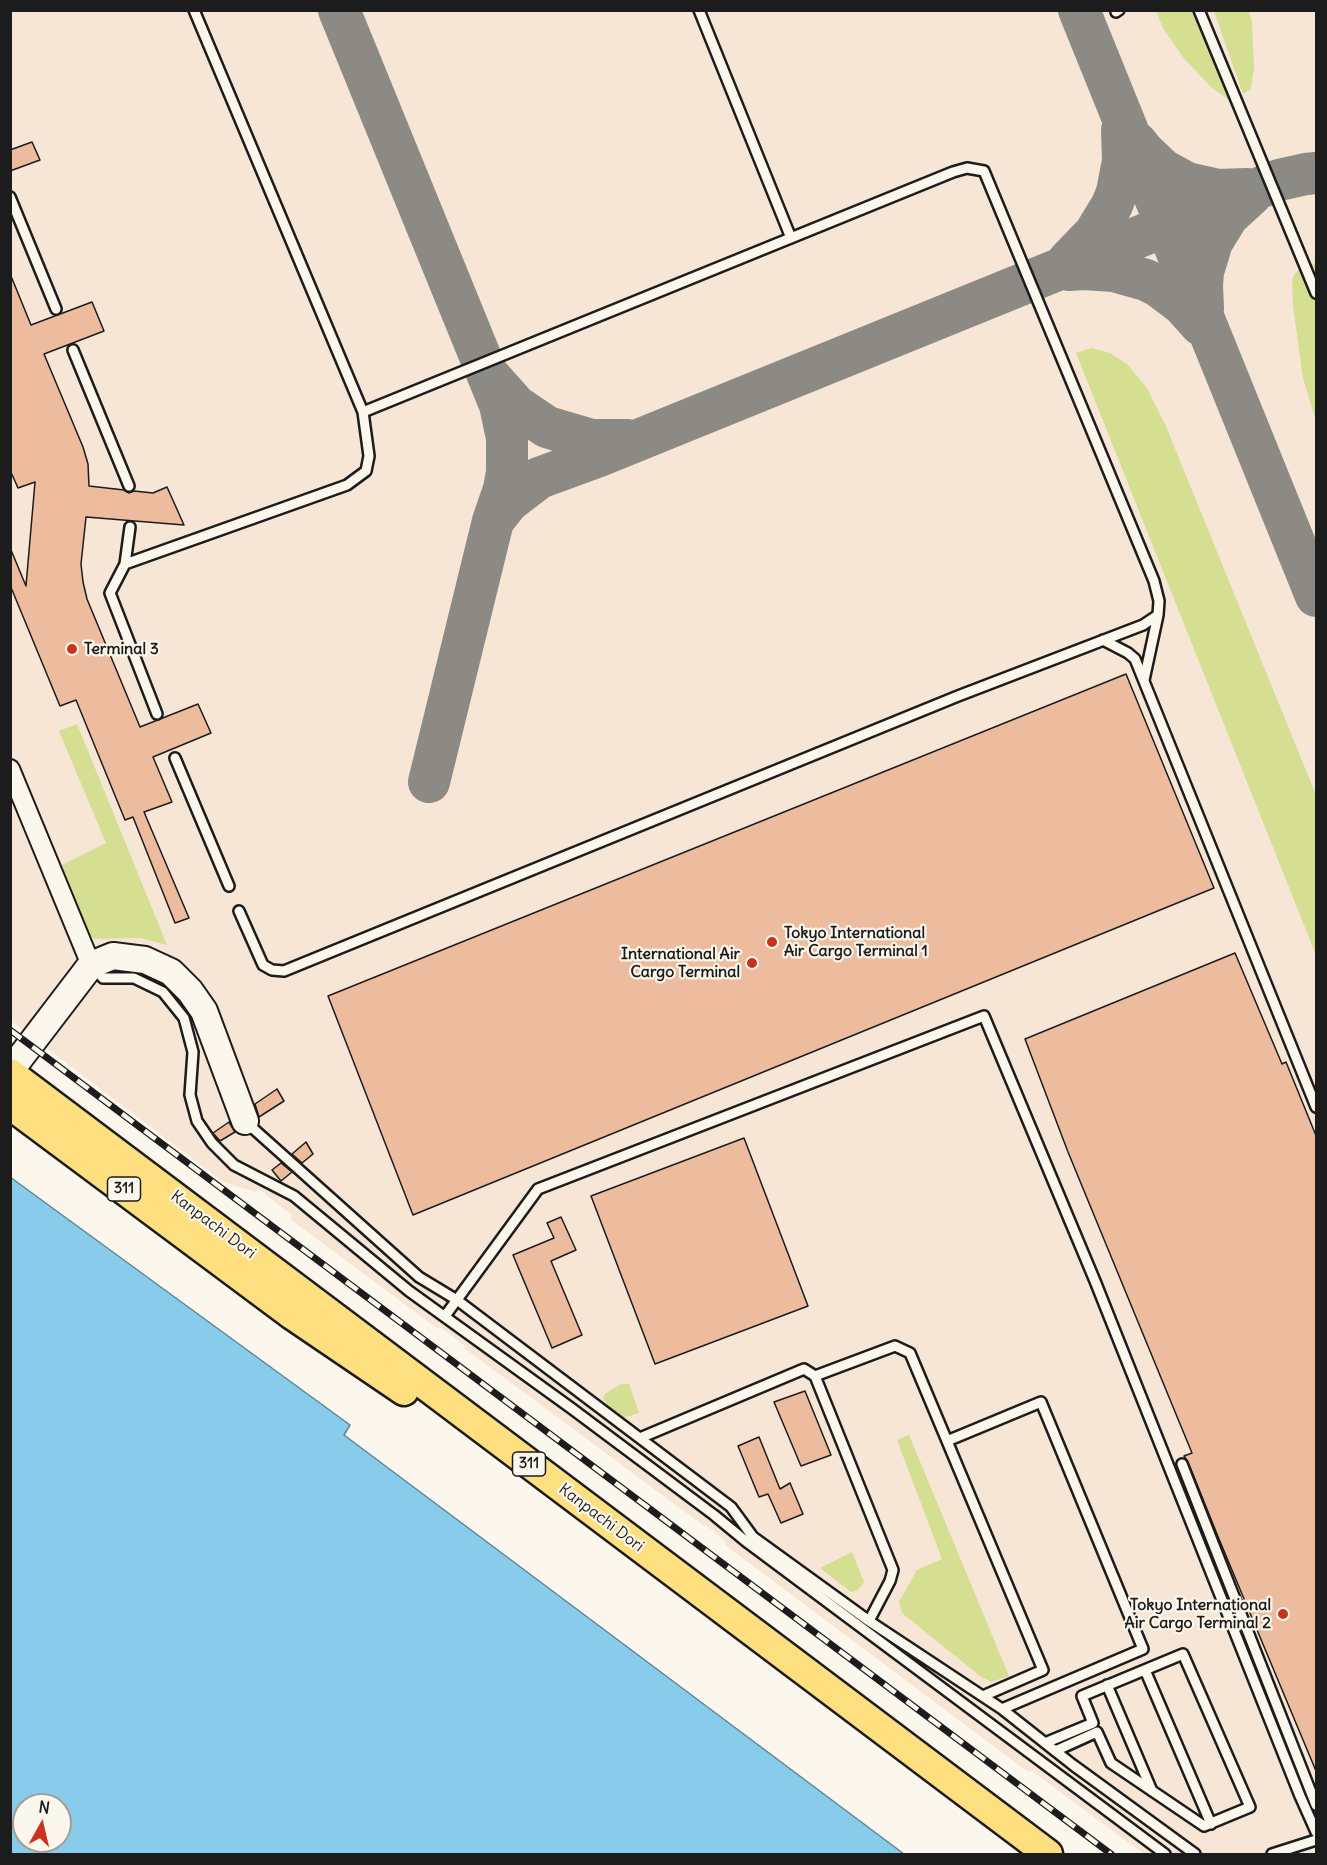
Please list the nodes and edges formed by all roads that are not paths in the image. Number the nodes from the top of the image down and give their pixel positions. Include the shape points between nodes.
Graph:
1 (194, 10) edge
2 (699, 10) edge
3 (1199, 10) edge
4 (10, 197) edge
5 (791, 237) junction
6 (1317, 293) edge
7 (56, 309) dead end
8 (73, 350) dead end
9 (363, 412) junction
10 (129, 486) dead end
11 (130, 527) dead end
12 (125, 564) junction
13 (1158, 615) junction
14 (1103, 640) junction
15 (1144, 680) junction
16 (158, 714) dead end
17 (175, 758) dead end
18 (10, 770) edge
19 (229, 886) dead end
20 (239, 911) dead end
21 (91, 964) junction
22 (10, 1072) edge
23 (10, 1105) edge
24 (1317, 1107) edge
25 (245, 1121) joint
26 (457, 1300) junction
27 (445, 1316) junction
28 (815, 1376) junction
29 (640, 1438) junction
30 (947, 1441) junction
31 (1182, 1464) dead end
32 (869, 1621) junction
33 (1144, 1670) junction
34 (1107, 1685) junction
35 (983, 1696) junction
36 (1002, 1709) junction
37 (1045, 1743) junction
38 (1055, 1750) junction
39 (1152, 1791) junction
40 (1317, 1805) edge
41 (1211, 1824) junction
42 (1317, 1832) edge
43 (1317, 1840) edge
44 (1019, 1854) edge
45 (1048, 1854) edge
46 (1165, 1854) edge
47 (1196, 1854) edge
48 (1272, 1854) edge

1 - 9 lane
2 - 5 lane
3 - 6 lane
4 - 7 lane
5 - 9 lane
5 - 13 lane via 953,172 967,168 984,171 1154,580
8 - 10 lane
9 - 12 lane via 369,456 366,471 347,485
11 - 12 lane
12 - 16 lane via 110,593
13 - 14 lane
13 - 15 lane
14 - 15 lane via 1128,652
14 - 20 lane via 284,971 263,965
15 - 24 lane
17 - 19 lane
18 - 21 street
21 - 22 street
21 - 25 street via 113,956 145,960 171,972 190,991 204,1011
21 - 27 lane via 103,978 134,978 163,992 184,1018 193,1052 190,1095 197,1121 234,1165 294,1196
22 - 45 main road, Kanpachi Dori / 311
23 - 44 main road, Kanpachi Dori / 311 via 292,1315 412,1396
25 - 26 lane via 419,1277
26 - 27 lane
26 - 29 lane
26 - 42 lane via 538,1189 984,1016
27 - 46 lane
28 - 29 lane via 804,1369
28 - 30 lane via 895,1346 910,1353
28 - 32 lane via 893,1570
29 - 32 lane via 731,1507 753,1537
30 - 35 lane via 1043,1670
30 - 36 lane via 1041,1402 1143,1649
31 - 40 lane
32 - 35 lane
33 - 34 lane
33 - 41 lane
33 - 41 lane via 1183,1654 1250,1807
34 - 37 lane via 1082,1696 1093,1723
34 - 39 lane
35 - 36 lane
36 - 37 lane
37 - 38 lane
38 - 39 lane via 1097,1732 1111,1763
38 - 47 lane
39 - 41 lane via 1204,1826
43 - 48 lane

